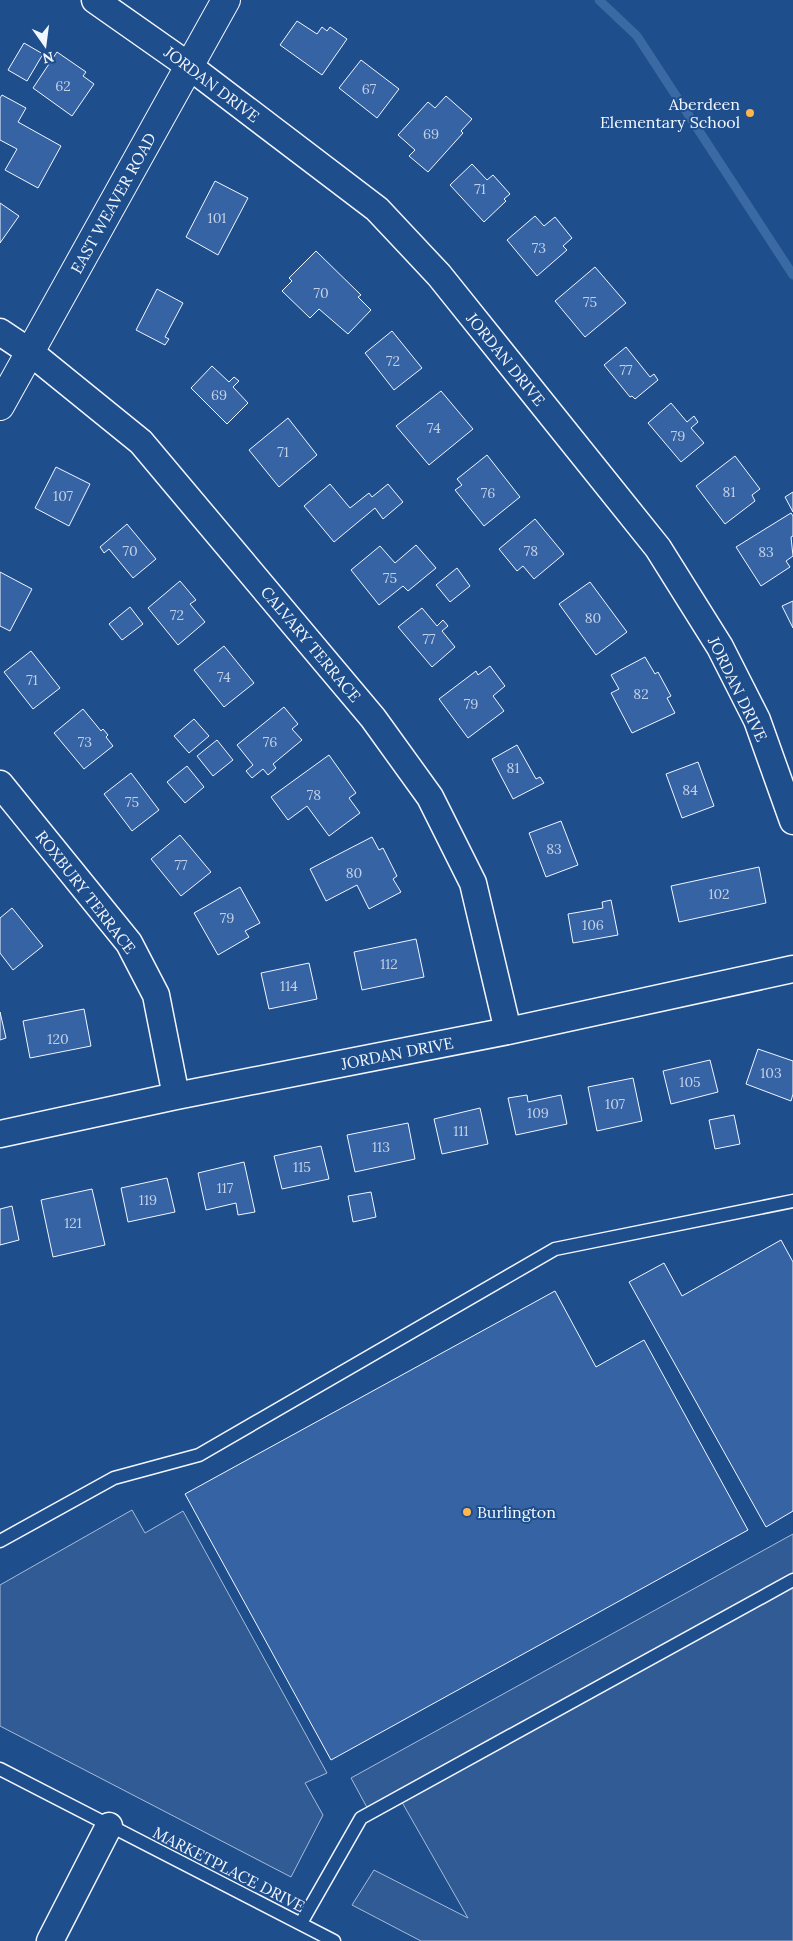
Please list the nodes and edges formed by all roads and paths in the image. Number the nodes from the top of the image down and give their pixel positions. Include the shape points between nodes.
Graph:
1 (95, 0) edge
2 (226, 0) edge
3 (189, 66) junction
4 (0, 332) edge
5 (30, 352) junction
6 (0, 406) edge
7 (0, 784) edge
8 (793, 821) edge
9 (793, 969) edge
10 (508, 1031) junction
11 (176, 1096) junction
12 (0, 1134) edge
13 (793, 1201) edge
14 (0, 1541) edge
15 (793, 1580) edge
16 (0, 1768) edge
17 (109, 1826) junction
18 (300, 1923) junction
19 (50, 1941) edge
20 (334, 1941) edge

1 - 3 street, JORDAN DRIVE
2 - 3 street, EAST WEAVER ROAD
3 - 5 street, EAST WEAVER ROAD
3 - 8 street, JORDAN DRIVE via 376,209 439,275 658,548 720,648 757,720
4 - 5 street, CALVARY TERRACE
5 - 6 street, EAST WEAVER ROAD
5 - 10 street, CALVARY TERRACE via 141,442 373,718 424,789 473,883
7 - 11 street, ROXBURY TERRACE via 129,943 156,995
9 - 10 street, JORDAN DRIVE
10 - 11 street, JORDAN DRIVE
11 - 12 street, JORDAN DRIVE
13 - 14 lane via 555,1249 199,1455 114,1478
15 - 18 lane via 361,1818
16 - 17 lane, MARKETPLACE DRIVE
17 - 18 lane, MARKETPLACE DRIVE
17 - 19 street
18 - 20 lane, MARKETPLACE DRIVE

